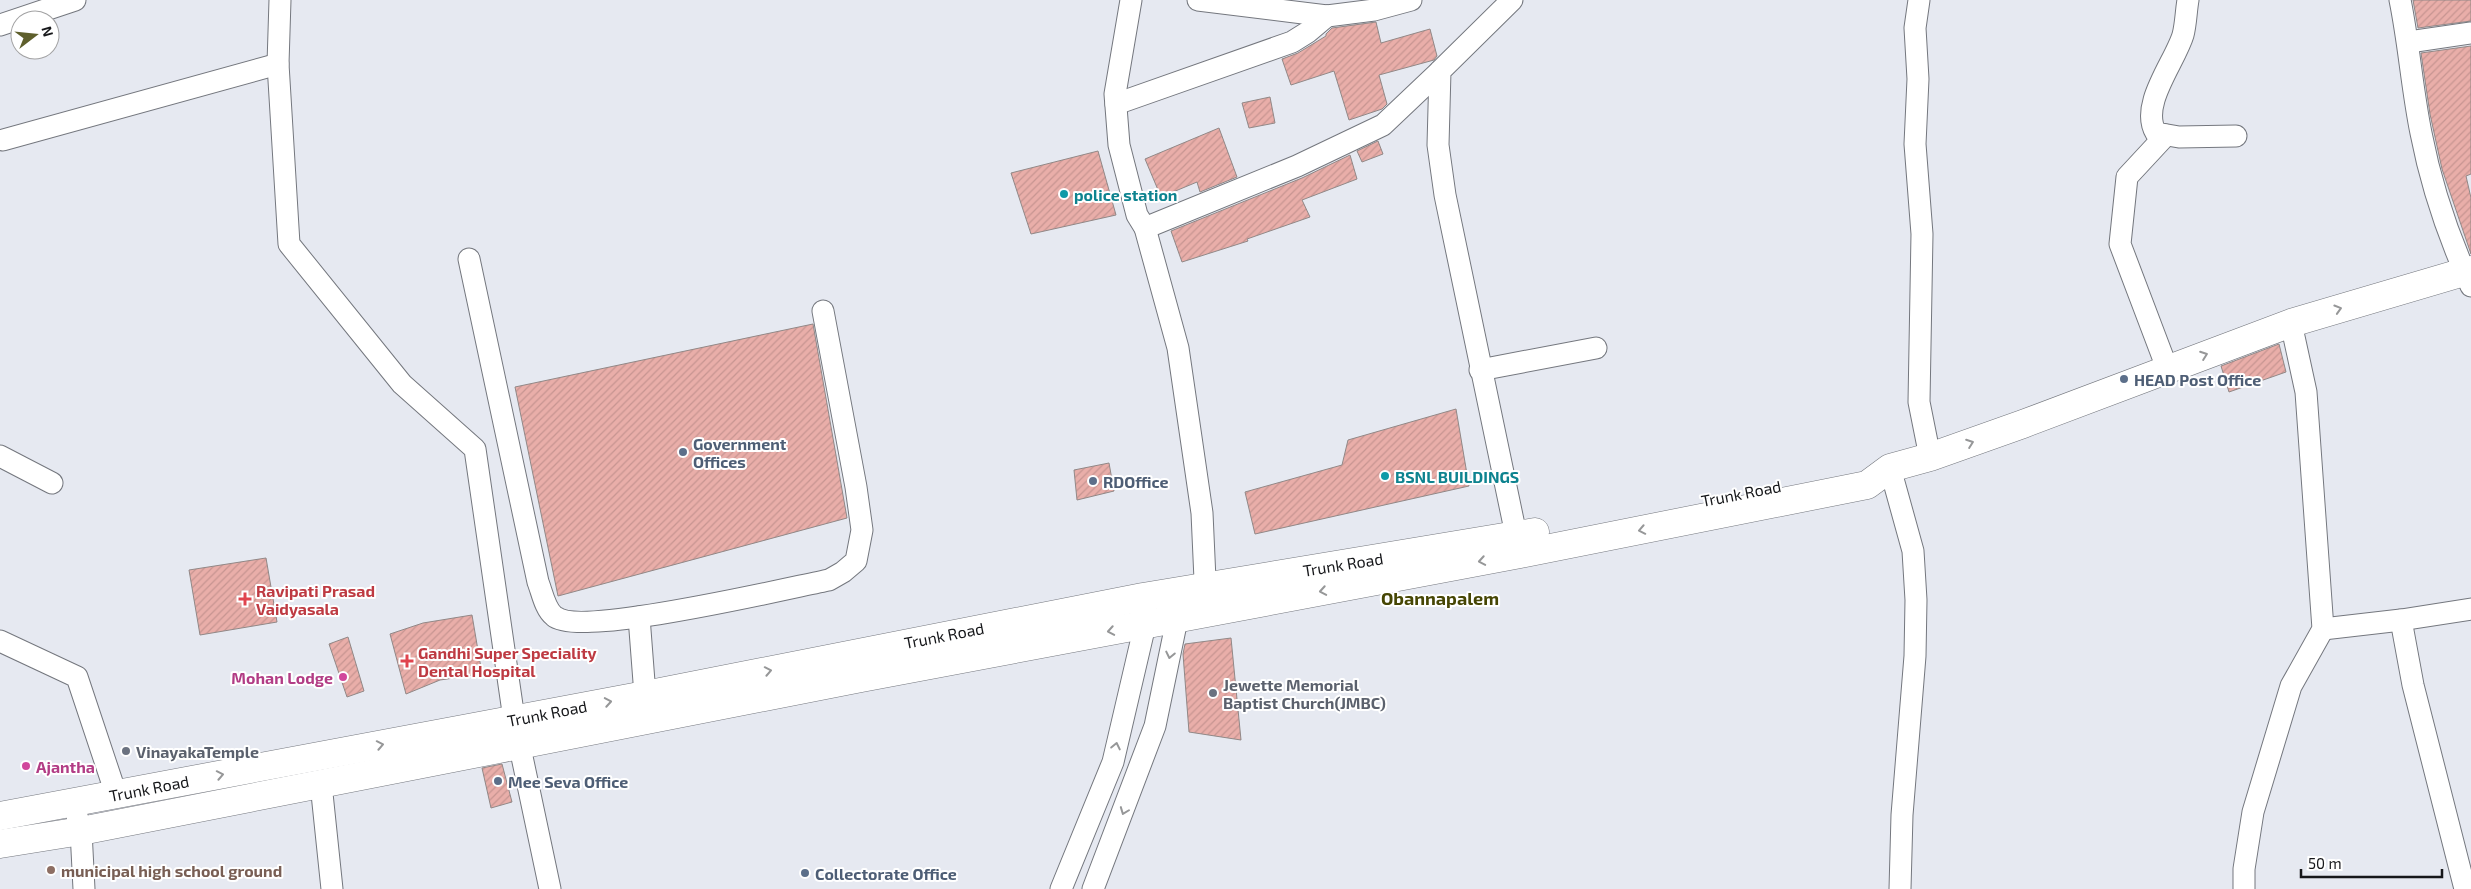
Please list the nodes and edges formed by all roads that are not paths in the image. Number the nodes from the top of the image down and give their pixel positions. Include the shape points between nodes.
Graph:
1 (75, 0) edge
2 (280, 0) edge
3 (1131, 0) edge
4 (1198, 0) edge
5 (1411, 0) edge
6 (1512, 0) edge
7 (1919, 0) edge
8 (2188, 0) edge
9 (2400, 0) edge
10 (1374, 5) edge
11 (1327, 16) junction
12 (0, 24) edge
13 (2471, 33) edge
14 (2409, 42) junction
15 (278, 64) junction
16 (1440, 71) junction
17 (1116, 104) junction
18 (2166, 135) junction
19 (2236, 136) dead end
20 (3, 140) dead end
21 (1145, 228) junction
22 (469, 259) dead end
23 (2469, 276) edge
24 (823, 311) dead end
25 (2291, 323) junction
26 (1596, 348) dead end
27 (2167, 368) junction
28 (1480, 370) junction
29 (0, 456) edge
30 (1930, 457) junction
31 (1890, 468) junction
32 (52, 483) dead end
33 (1518, 545) junction
34 (1198, 596) junction
35 (1143, 597) junction
36 (2471, 609) edge
37 (639, 617) junction
38 (1178, 618) junction
39 (2401, 620) junction
40 (1145, 625) junction
41 (2323, 629) junction
42 (0, 641) edge
43 (645, 695) junction
44 (514, 719) junction
45 (520, 745) junction
46 (321, 784) junction
47 (116, 794) junction
48 (73, 803) junction
49 (0, 816) edge
50 (81, 831) junction
51 (0, 844) edge
52 (84, 889) edge
53 (332, 889) edge
54 (550, 889) edge
55 (1061, 889) edge
56 (1093, 889) edge
57 (1900, 889) edge
58 (2244, 889) edge
59 (2465, 889) edge

1 - 12 street
2 - 15 street
3 - 17 street
4 - 11 street
5 - 10 street
6 - 16 street
7 - 30 street via 1915,28 1918,79 1915,144 1922,234 1919,402
8 - 18 street via 2183,34 2154,100 2151,120 2156,133
9 - 14 street
10 - 11 street
11 - 17 street via 1292,42
13 - 14 street
14 - 23 street via 2421,133 2435,188
15 - 20 street
15 - 44 street via 290,244 402,384 475,449
16 - 21 street via 1383,126 1297,166
16 - 28 street via 1438,145
17 - 21 street via 1119,145 1137,215
18 - 19 street
18 - 27 street via 2127,177 2120,244
21 - 34 street via 1178,348 1202,513
22 - 37 street via 544,599 554,616 569,622
25 -> 23 main road, Trunk Road
24 - 37 street via 861,522 856,561 829,580
27 -> 25 main road, Trunk Road
25 - 41 street via 2306,392
26 - 28 street
30 -> 27 main road, Trunk Road
28 - 33 street
29 - 32 street
30 - 31 main road, Trunk Road
31 - 33 main road, Trunk Road via 1864,469
31 - 57 street via 1913,550 1916,600
33 - 34 main road, Trunk Road
34 - 35 main road, Trunk Road
34 - 38 main road
35 - 40 street
43 -> 35 main road, Trunk Road
36 - 39 street
37 - 43 street
38 - 40 main road
38 -> 56 street via 1155,726
39 - 41 street
39 - 59 street via 2413,685
40 -> 45 main road
55 -> 40 street via 1113,762
41 - 58 street via 2290,686 2253,812
42 - 47 street via 77,677
44 -> 43 main road, Trunk Road
44 - 45 street
47 -> 44 main road, Trunk Road
45 - 46 main road
45 - 54 street
46 - 50 main road
46 - 53 street
47 - 48 main road, Trunk Road
48 - 49 main road, Trunk Road
48 - 50 street
50 - 51 main road
50 - 52 street

